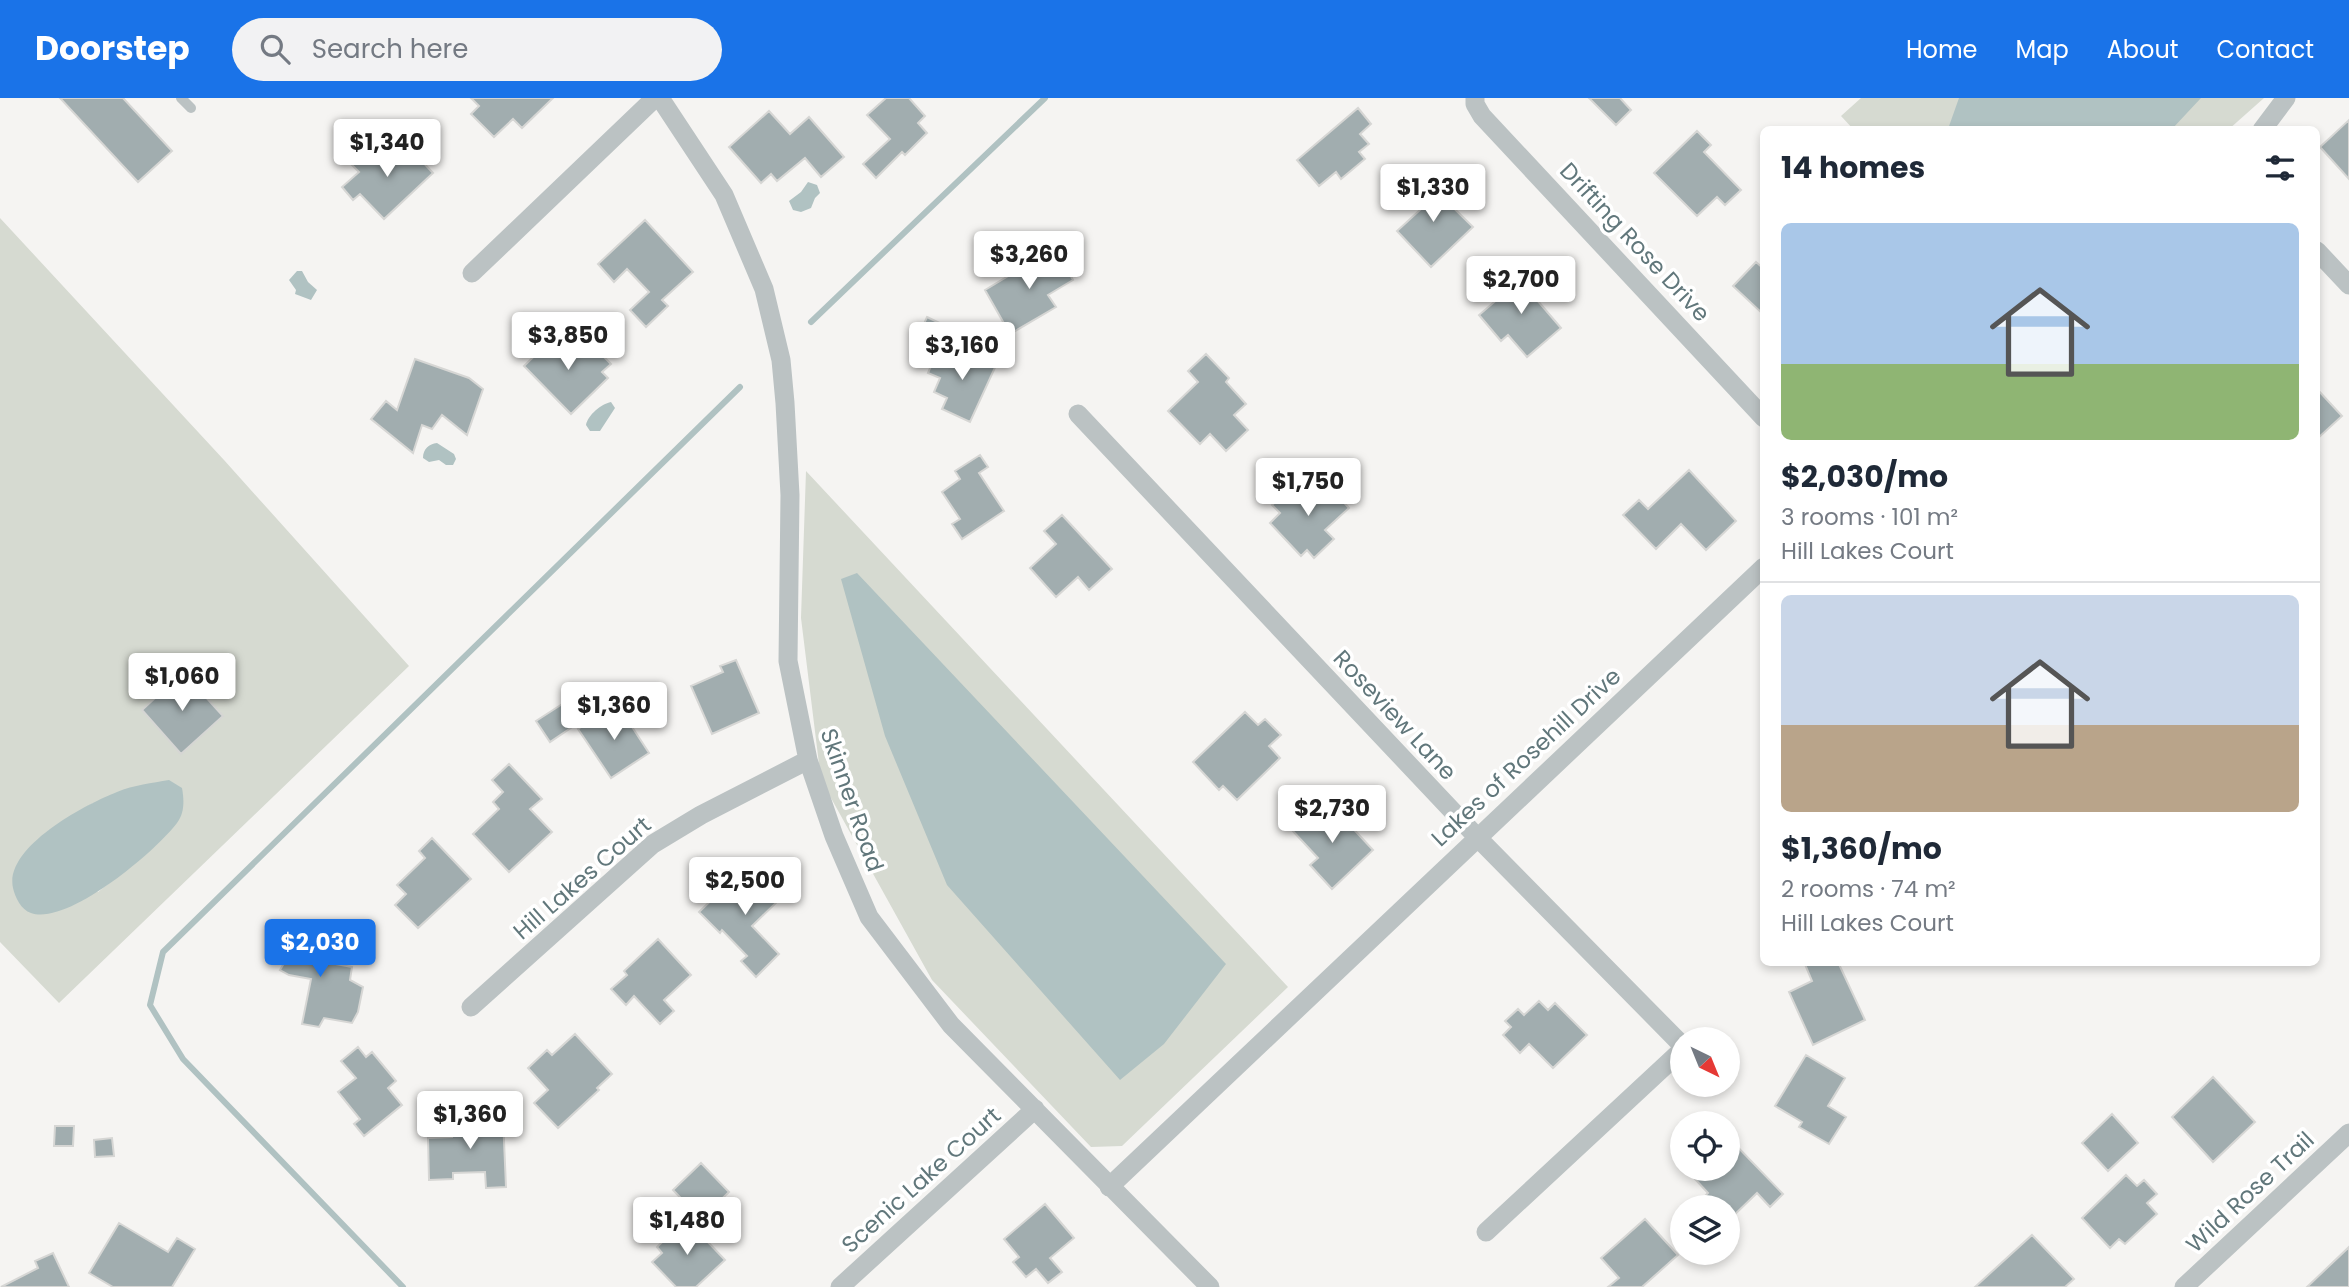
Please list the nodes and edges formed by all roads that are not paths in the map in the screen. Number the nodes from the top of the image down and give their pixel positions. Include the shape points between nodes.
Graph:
1 (181, 98) edge
2 (658, 98) edge
3 (1475, 98) edge
4 (2286, 98) edge
5 (191, 108) dead end
6 (2265, 126) edge
7 (2320, 254) edge
8 (472, 273) dead end
9 (2349, 285) edge
10 (1078, 414) dead end
11 (1760, 414) edge
12 (1760, 570) edge
13 (808, 760) junction
14 (1476, 837) junction
15 (471, 1007) dead end
16 (1670, 1036) edge
17 (1670, 1059) edge
18 (1035, 1109) junction
19 (2349, 1133) edge
20 (1109, 1187) junction
21 (1486, 1232) dead end
22 (840, 1287) edge
23 (1210, 1287) edge
24 (2183, 1287) edge

1 - 5 lane
2 - 8 street
2 - 13 street, Skinner Road via 724,195 764,289 781,360 790,495 788,661
3 - 11 street, Drifting Rose Drive via 1482,116
4 - 6 street
7 - 9 street
10 - 14 street, Roseview Lane
12 - 14 street, Lakes of Rosehill Drive
13 - 15 street, Hill Lakes Court via 653,844
13 - 18 street, Skinner Road via 869,917 951,1025
14 - 16 street, Roseview Lane
14 - 20 street, Lakes of Rosehill Drive
17 - 21 street, Roseview Lane
18 - 20 street, Skinner Road
18 - 22 street, Scenic Lake Court
19 - 24 street, Wild Rose Trail
20 - 23 street, Skinner Road

